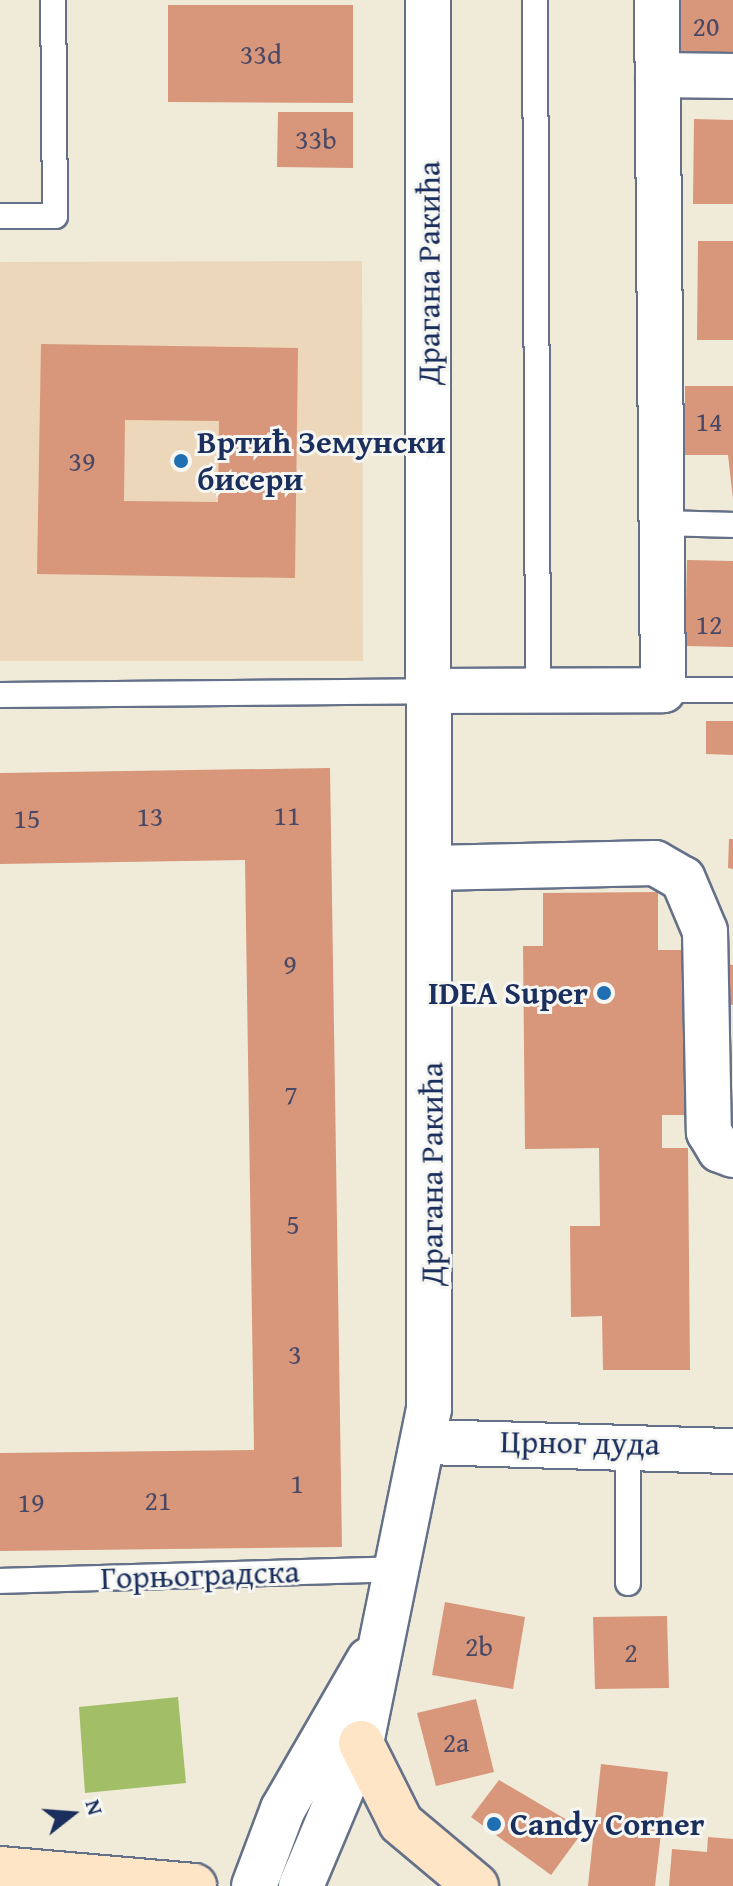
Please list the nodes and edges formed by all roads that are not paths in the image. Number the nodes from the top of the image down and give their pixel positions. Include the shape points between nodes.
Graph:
1 (53, 0) edge
2 (428, 0) edge
3 (535, 0) edge
4 (657, 0) edge
5 (658, 75) junction
6 (733, 76) edge
7 (0, 216) edge
8 (663, 523) junction
9 (733, 525) edge
10 (538, 690) junction
11 (663, 690) junction
12 (733, 690) edge
13 (431, 691) junction
14 (0, 695) edge
15 (431, 868) junction
16 (733, 1155) edge
17 (426, 1442) junction
18 (628, 1443) junction
19 (733, 1451) edge
20 (400, 1569) junction
21 (0, 1581) edge
22 (628, 1583) dead end
23 (374, 1651) junction
24 (361, 1743) junction
25 (0, 1869) edge
26 (194, 1886) edge
27 (254, 1886) edge
28 (301, 1886) edge
29 (476, 1886) edge

1 - 7 lane via 55,216
2 - 13 street, Драгана Ракића
3 - 10 lane
4 - 5 street
5 - 6 street
5 - 8 street
8 - 9 lane
8 - 11 street
10 - 11 street
10 - 13 street
11 - 12 lane
13 - 14 lane
13 - 15 street, Драгана Ракића
15 - 16 street via 655,863 683,879 705,931 709,1132 720,1150
15 - 17 street, Драгана Ракића
17 - 18 street, Црног дуда
17 - 20 street, Драгана Ракића
18 - 19 street, Црног дуда
18 - 22 lane
20 - 21 lane, Горњоградска
20 - 23 street, Драгана Ракића
23 - 24 street, Драгана Ракића
23 - 27 street, Драгана Ракића via 283,1809
24 - 28 street, Драгана Ракића
24 - 29 street via 401,1823
25 - 26 street

